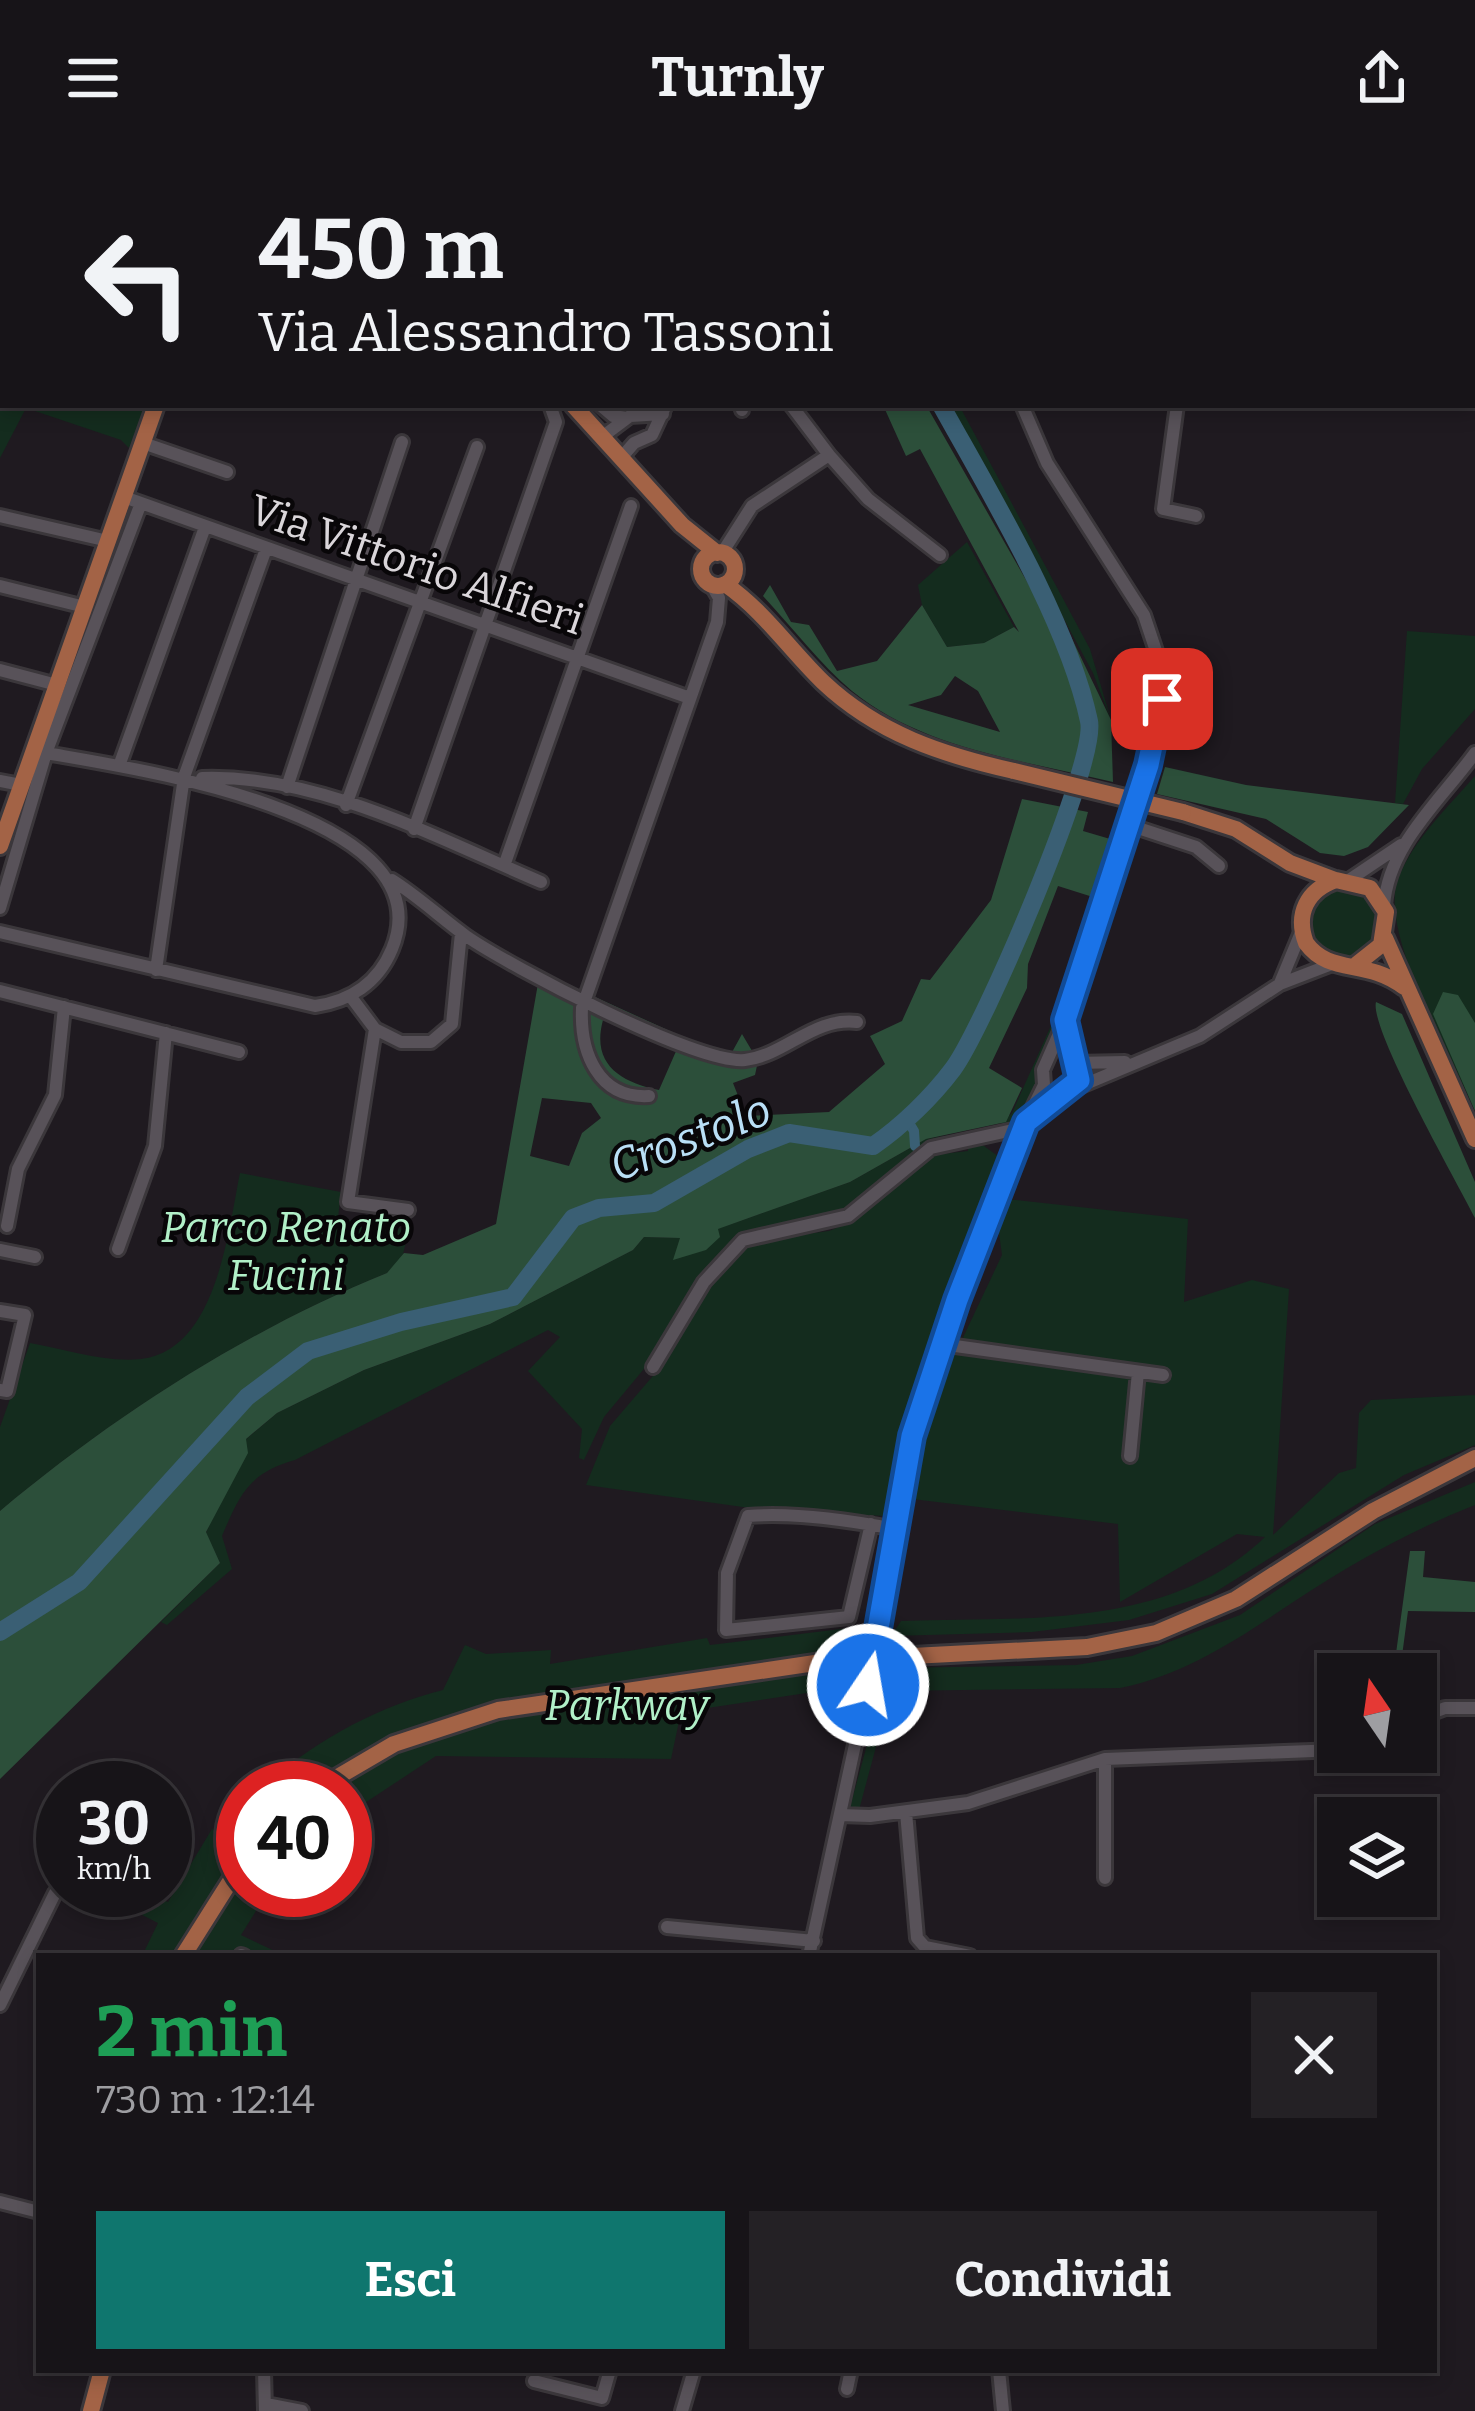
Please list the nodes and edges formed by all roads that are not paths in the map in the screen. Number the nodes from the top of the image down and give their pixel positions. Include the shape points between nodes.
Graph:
1 (155, 408) edge
2 (551, 408) edge
3 (576, 408) edge
4 (604, 408) edge
5 (793, 408) edge
6 (1023, 408) edge
7 (1178, 408) edge
8 (664, 410) edge
9 (627, 418) junction
10 (602, 437) junction
11 (143, 442) junction
12 (402, 442) dead end
13 (477, 447) dead end
14 (829, 455) junction
15 (621, 458) junction
16 (226, 472) dead end
17 (132, 500) junction
18 (631, 506) dead end
19 (0, 516) edge
20 (1196, 517) dead end
21 (206, 527) junction
22 (108, 542) junction
23 (266, 549) junction
24 (940, 555) dead end
25 (714, 557) junction
26 (723, 581) junction
27 (357, 582) junction
28 (0, 586) edge
29 (421, 603) junction
30 (750, 603) junction
31 (85, 607) junction
32 (719, 619) junction
33 (487, 625) junction
34 (578, 659) junction
35 (0, 670) edge
36 (57, 685) junction
37 (687, 697) junction
38 (46, 753) junction
39 (1475, 753) edge
40 (119, 766) junction
41 (189, 778) junction
42 (0, 781) edge
43 (21, 785) junction
44 (287, 788) junction
45 (346, 805) junction
46 (1129, 825) junction
47 (414, 829) junction
48 (1407, 841) junction
49 (0, 846) edge
50 (505, 863) junction
51 (1290, 863) junction
52 (1219, 866) dead end
53 (391, 880) junction
54 (1342, 880) junction
55 (541, 882) dead end
56 (1384, 906) junction
57 (0, 908) edge
58 (1304, 908) junction
59 (1302, 930) junction
60 (0, 932) edge
61 (461, 933) junction
62 (1385, 938) junction
63 (1333, 964) junction
64 (1357, 964) junction
65 (156, 970) junction
66 (1280, 984) junction
67 (1404, 987) junction
68 (0, 991) edge
69 (350, 997) junction
70 (587, 1000) junction
71 (64, 1007) junction
72 (1065, 1020) junction
73 (857, 1022) dead end
74 (375, 1029) junction
75 (166, 1034) junction
76 (239, 1052) dead end
77 (1051, 1060) junction
78 (1138, 1060) junction
79 (1073, 1062) junction
80 (1044, 1085) junction
81 (1076, 1088) junction
82 (1060, 1095) junction
83 (650, 1096) dead end
84 (1026, 1123) junction
85 (978, 1139) junction
86 (1475, 1139) edge
87 (1008, 1158) junction
88 (7, 1191) edge
89 (408, 1210) dead end
90 (7, 1226) dead end
91 (118, 1249) dead end
92 (0, 1250) edge
93 (35, 1257) dead end
94 (0, 1311) edge
95 (941, 1344) junction
96 (653, 1367) dead end
97 (1138, 1372) junction
98 (1163, 1375) dead end
99 (0, 1390) edge
100 (1130, 1456) dead end
101 (1475, 1458) edge
102 (1475, 1470) edge
103 (1448, 1476) junction
104 (871, 1524) junction
105 (895, 1529) junction
106 (1475, 1708) edge
107 (1437, 1711) edge
108 (1317, 1751) edge
109 (1105, 1759) junction
110 (365, 1761) edge
111 (906, 1812) junction
112 (840, 1815) junction
113 (1105, 1878) dead end
114 (216, 1904) edge
115 (43, 1917) edge
116 (667, 1927) dead end
117 (814, 1941) junction
118 (185, 1953) edge
119 (810, 1953) edge
120 (958, 1953) edge
121 (0, 2005) edge
122 (0, 2202) edge
123 (36, 2211) edge
124 (101, 2373) edge
125 (264, 2373) edge
126 (609, 2373) edge
127 (693, 2373) edge
128 (851, 2373) edge
129 (998, 2373) edge
130 (533, 2381) edge
131 (848, 2389) dead end
132 (600, 2405) edge
133 (266, 2408) edge
134 (92, 2411) edge
135 (302, 2411) edge
136 (682, 2411) edge
137 (1003, 2411) edge

1 - 11 main road
2 - 33 street via 556,422
3 - 10 main road
4 - 9 street
5 - 14 street
6 - 46 street via 1047,463 1144,616 1159,660 1161,714
7 - 20 street via 1163,509
8 - 9 street
8 - 15 street via 652,435
9 - 10 street
10 - 15 main road
11 - 16 street
11 - 17 main road
12 - 27 street
13 - 29 street
14 - 24 street via 868,499
14 - 25 street via 752,506
15 - 25 main road
17 - 21 street, Via Vittorio Alfieri
17 - 22 main road
17 - 38 street
18 - 34 street
19 - 22 street
21 - 23 street, Via Vittorio Alfieri
21 - 40 street
22 - 31 main road
23 - 27 street, Via Vittorio Alfieri
23 - 41 street
25 - 26 main road
25 - 26 main road via 732,560
26 - 30 main road
26 - 32 street
27 - 29 street, Via Vittorio Alfieri
27 - 44 street
28 - 31 street
29 - 33 street, Via Vittorio Alfieri
29 - 45 street
30 - 32 street
30 - 51 main road, bridge via 824,683 930,749 1183,812 1247,834
31 - 36 main road
32 - 37 street
33 - 34 street, Via Vittorio Alfieri
33 - 47 street
34 - 37 street, Via Vittorio Alfieri
34 - 50 street
35 - 36 street
36 - 43 main road
37 - 70 street
38 - 40 street
38 - 57 street
39 - 48 street
40 - 41 street
41 - 44 street
41 - 53 street via 344,838
41 - 65 street
42 - 43 street
43 - 49 main road
44 - 45 street
45 - 47 street
46 - 52 street via 1196,847
46 - 72 street
47 - 50 street
48 - 54 street
48 - 56 street
50 - 55 street
51 - 54 main road
51 - 58 main road
53 - 61 street
53 - 69 street via 398,909 393,948 373,980
54 - 56 main road via 1370,888
54 - 58 main road via 1313,892
56 - 62 main road
58 - 59 main road
59 - 63 main road via 1310,949
59 - 66 street
60 - 65 street
61 - 70 street
61 - 74 street via 452,1024 431,1042 400,1042
62 - 64 main road
62 - 67 main road
63 - 64 main road
63 - 66 street
64 - 67 main road
65 - 69 street via 301,1005
66 - 78 street via 1212,1030
67 - 86 main road
68 - 71 street
69 - 74 street
70 - 73 street via 712,1056 745,1060 837,1020
70 - 83 street via 581,1035 593,1066 608,1088
71 - 75 street
71 - 88 street via 55,1095
72 - 77 street
72 - 79 street
74 - 89 street via 348,1202
75 - 76 street
75 - 91 street via 155,1146
77 - 79 street
77 - 80 street
78 - 79 street
78 - 81 street
79 - 81 street
80 - 82 street
80 - 84 street
81 - 82 street
82 - 84 street
84 - 85 street
84 - 87 street
85 - 87 street
85 - 96 street via 931,1148 848,1216 743,1240 704,1282
87 - 95 street
88 - 90 street
92 - 93 street
94 - 99 street via 25,1316 7,1391
95 - 97 street
95 - 105 street
97 - 98 street
97 - 100 street
101 - 103 main road
102 - 103 main road
103 - 110 main road via 1372,1511 1236,1599 1156,1633 1059,1650 835,1660 498,1710
104 - 104 street via 748,1516 727,1573 726,1630 849,1617
104 - 105 street
105 - 112 street, bridge
106 - 107 street
108 - 109 street
109 - 111 street via 1002,1795
109 - 113 street
111 - 112 street
111 - 120 street via 919,1943
112 - 117 street
114 - 118 main road
115 - 121 street
116 - 117 street
117 - 119 street
122 - 123 street
124 - 134 main road
125 - 133 street
126 - 132 street
127 - 136 street
128 - 131 street
129 - 137 street
130 - 132 street
133 - 135 street

